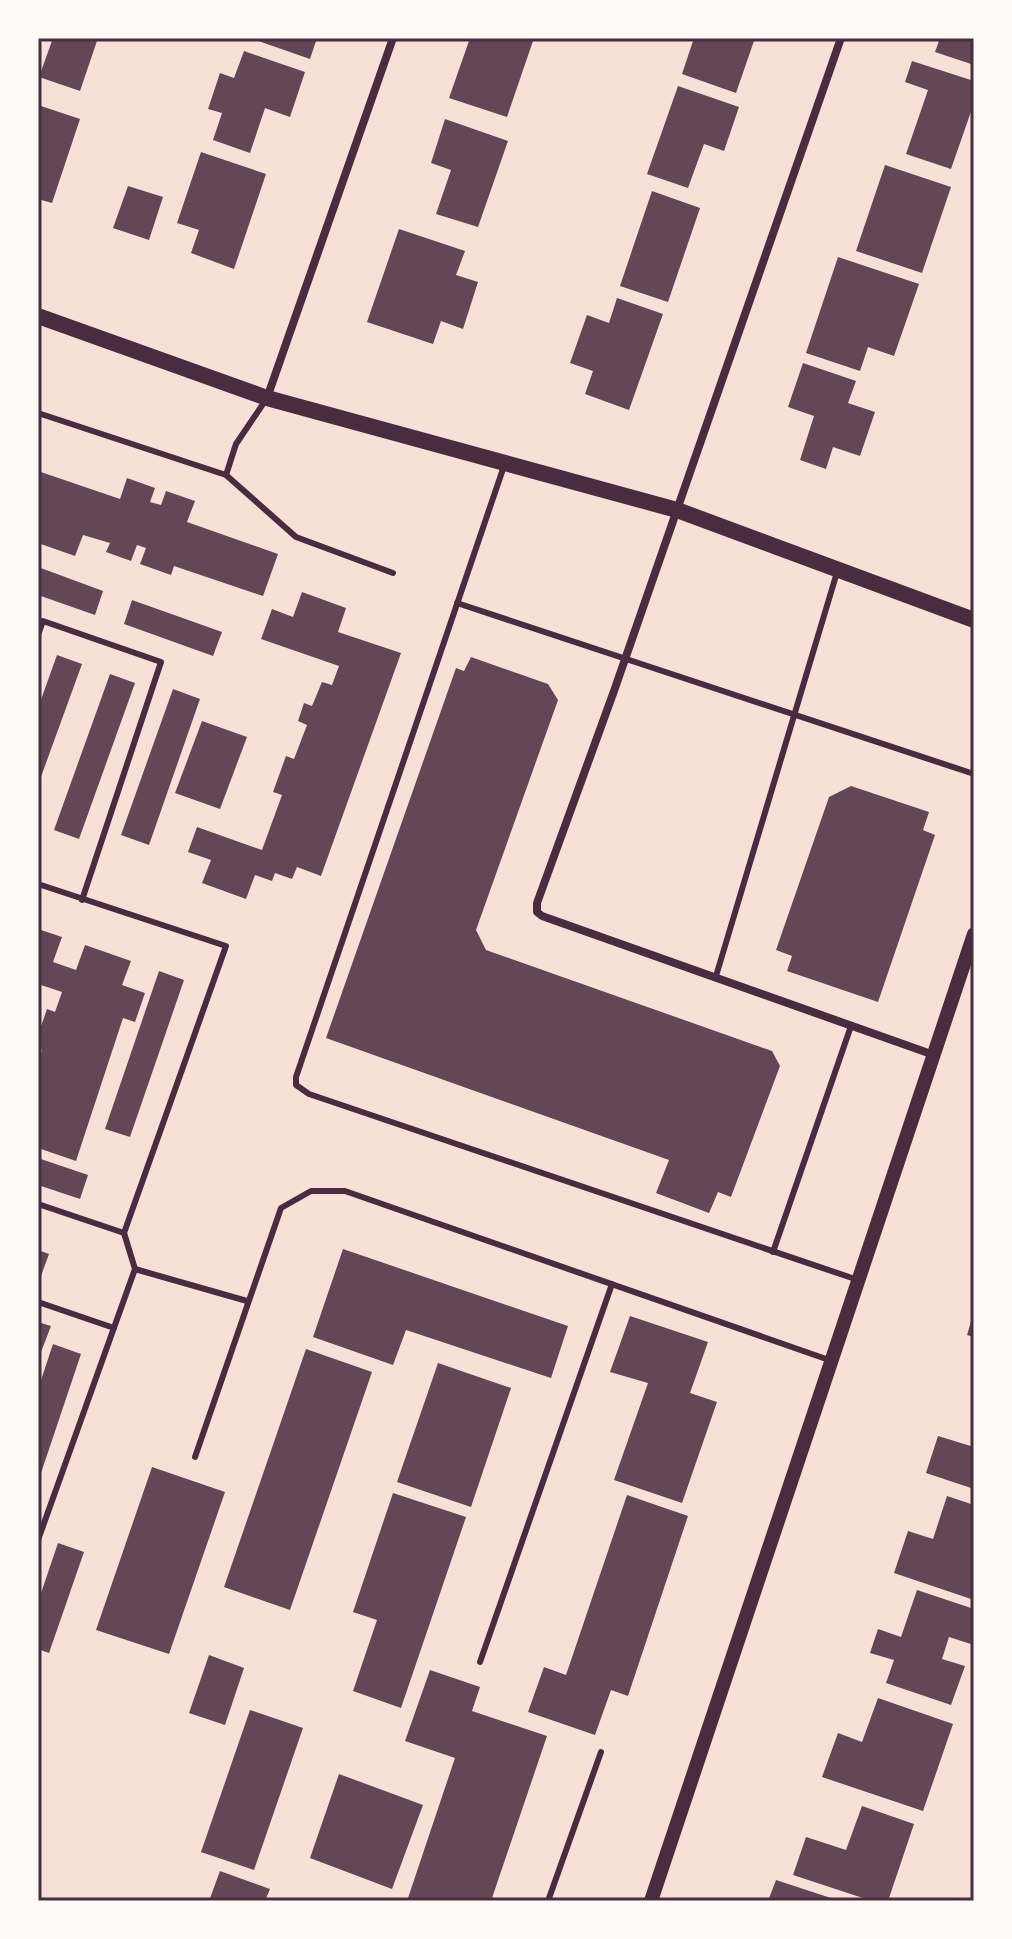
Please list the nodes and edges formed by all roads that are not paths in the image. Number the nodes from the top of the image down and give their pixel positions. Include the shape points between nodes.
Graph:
1 (393, 38) edge
2 (841, 38) edge
3 (38, 316) edge
4 (267, 398) junction
5 (38, 413) edge
6 (505, 463) junction
7 (226, 475) junction
8 (677, 510) junction
9 (838, 569) junction
10 (393, 573) dead end
11 (457, 603) junction
12 (974, 620) edge
13 (38, 635) edge
14 (625, 659) junction
15 (795, 715) junction
16 (974, 774) edge
17 (38, 884) edge
18 (82, 900) junction
19 (974, 934) edge
20 (716, 976) junction
21 (851, 1026) junction
22 (934, 1055) junction
23 (38, 1204) edge
24 (124, 1233) junction
25 (773, 1252) junction
26 (135, 1269) junction
27 (859, 1280) junction
28 (612, 1284) junction
29 (247, 1301) junction
30 (38, 1302) edge
31 (114, 1328) junction
32 (833, 1361) junction
33 (195, 1457) dead end
34 (38, 1540) edge
35 (480, 1662) dead end
36 (601, 1752) dead end
37 (548, 1901) edge
38 (651, 1901) edge

1 - 4 street
2 - 8 street
3 - 4 main road
4 - 6 main road
4 - 7 lane via 236,444
5 - 7 lane
6 - 8 main road
6 - 11 lane
7 - 10 lane via 296,537
8 - 9 main road
8 - 14 street
9 - 12 main road
9 - 15 lane
11 - 14 lane
11 - 25 lane via 296,1085 309,1094
13 - 18 lane via 43,621 161,662
14 - 15 lane
14 - 20 street via 537,912
15 - 16 lane
15 - 20 lane
17 - 18 lane
18 - 24 lane via 226,946
19 - 22 street
20 - 21 street
21 - 22 street
21 - 25 lane
22 - 27 street
23 - 24 lane
24 - 26 lane
25 - 27 lane
26 - 29 lane
26 - 31 lane
27 - 32 street
28 - 29 lane via 345,1191 311,1191 281,1208
28 - 32 lane
28 - 35 lane
29 - 33 lane
30 - 31 lane
31 - 34 lane
32 - 38 street
36 - 37 lane

